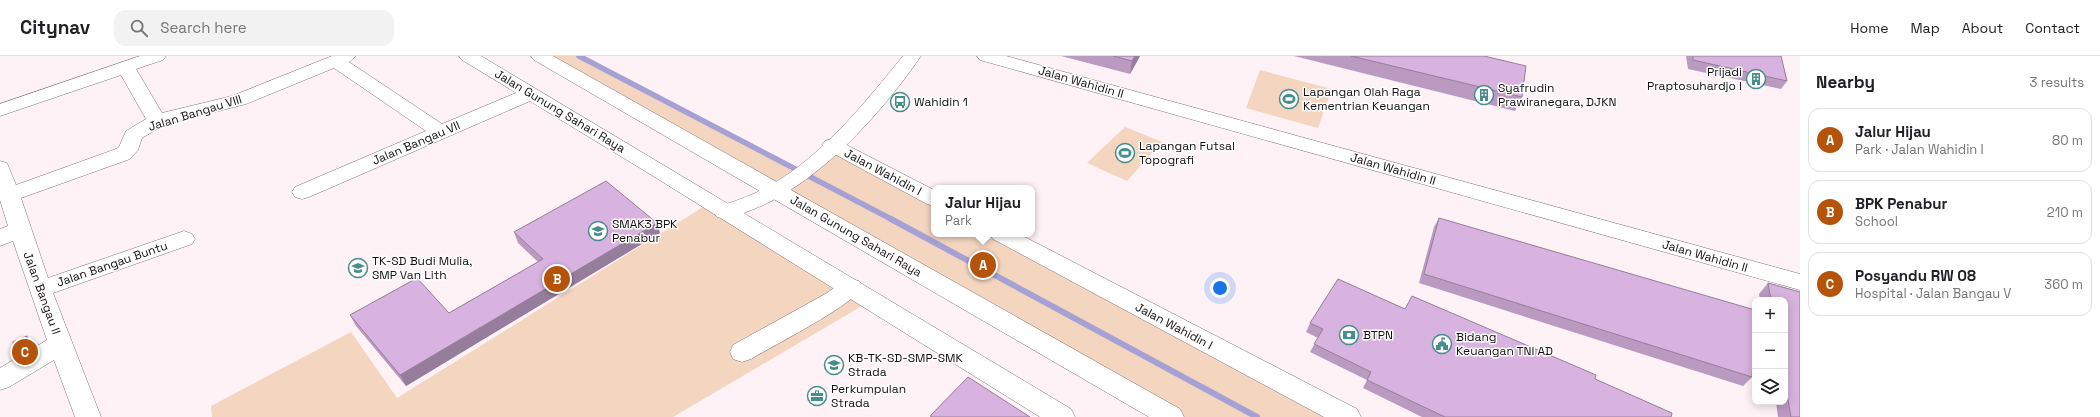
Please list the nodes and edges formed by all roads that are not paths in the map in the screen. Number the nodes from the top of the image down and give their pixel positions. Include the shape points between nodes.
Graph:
1 (157, 56) edge
2 (468, 56) edge
3 (540, 56) edge
4 (912, 56) edge
5 (986, 56) edge
6 (341, 58) edge
7 (126, 68) junction
8 (530, 94) junction
9 (0, 110) edge
10 (157, 122) junction
11 (440, 132) junction
12 (832, 145) junction
13 (0, 168) edge
14 (792, 179) junction
15 (302, 192) dead end
16 (8, 195) junction
17 (931, 197) edge
18 (725, 212) junction
19 (10, 234) edge
20 (1007, 237) edge
21 (184, 239) dead end
22 (1800, 282) edge
23 (851, 287) junction
24 (40, 289) junction
25 (60, 344) junction
26 (742, 352) dead end
27 (0, 380) edge
28 (88, 417) edge
29 (1062, 417) edge
30 (1172, 417) edge
31 (1348, 417) edge

1 - 7 street
2 - 8 street, Jalan Gunung Sahari Raya
3 - 14 street, Jalan Gunung Sahari Raya
4 - 12 street via 860,118
5 - 22 street, Jalan Wahidin II
6 - 10 street, Jalan Bangau VIII via 239,100
6 - 11 street
7 - 9 street
7 - 10 street
8 - 11 street, Jalan Bangau VII
8 - 18 street, Jalan Gunung Sahari Raya
10 - 16 street, Jalan Bangau VIII via 132,135 128,150 123,154
11 - 15 street, Jalan Bangau VII
12 - 14 street
12 - 17 street, Jalan Wahidin I
13 - 16 street, Jalan Bangau II
14 - 18 street via 750,204
14 - 30 street, Jalan Gunung Sahari Raya
16 - 19 street, Jalan Bangau II
18 - 23 street, Jalan Gunung Sahari Raya
19 - 24 street, Jalan Bangau II
20 - 31 street, Jalan Wahidin I
21 - 24 street, Jalan Bangau Buntu
23 - 26 street via 835,299
23 - 29 street, Jalan Gunung Sahari Raya
24 - 25 street, Jalan Bangau II
25 - 27 street
25 - 28 street, Jalan Bangau II

